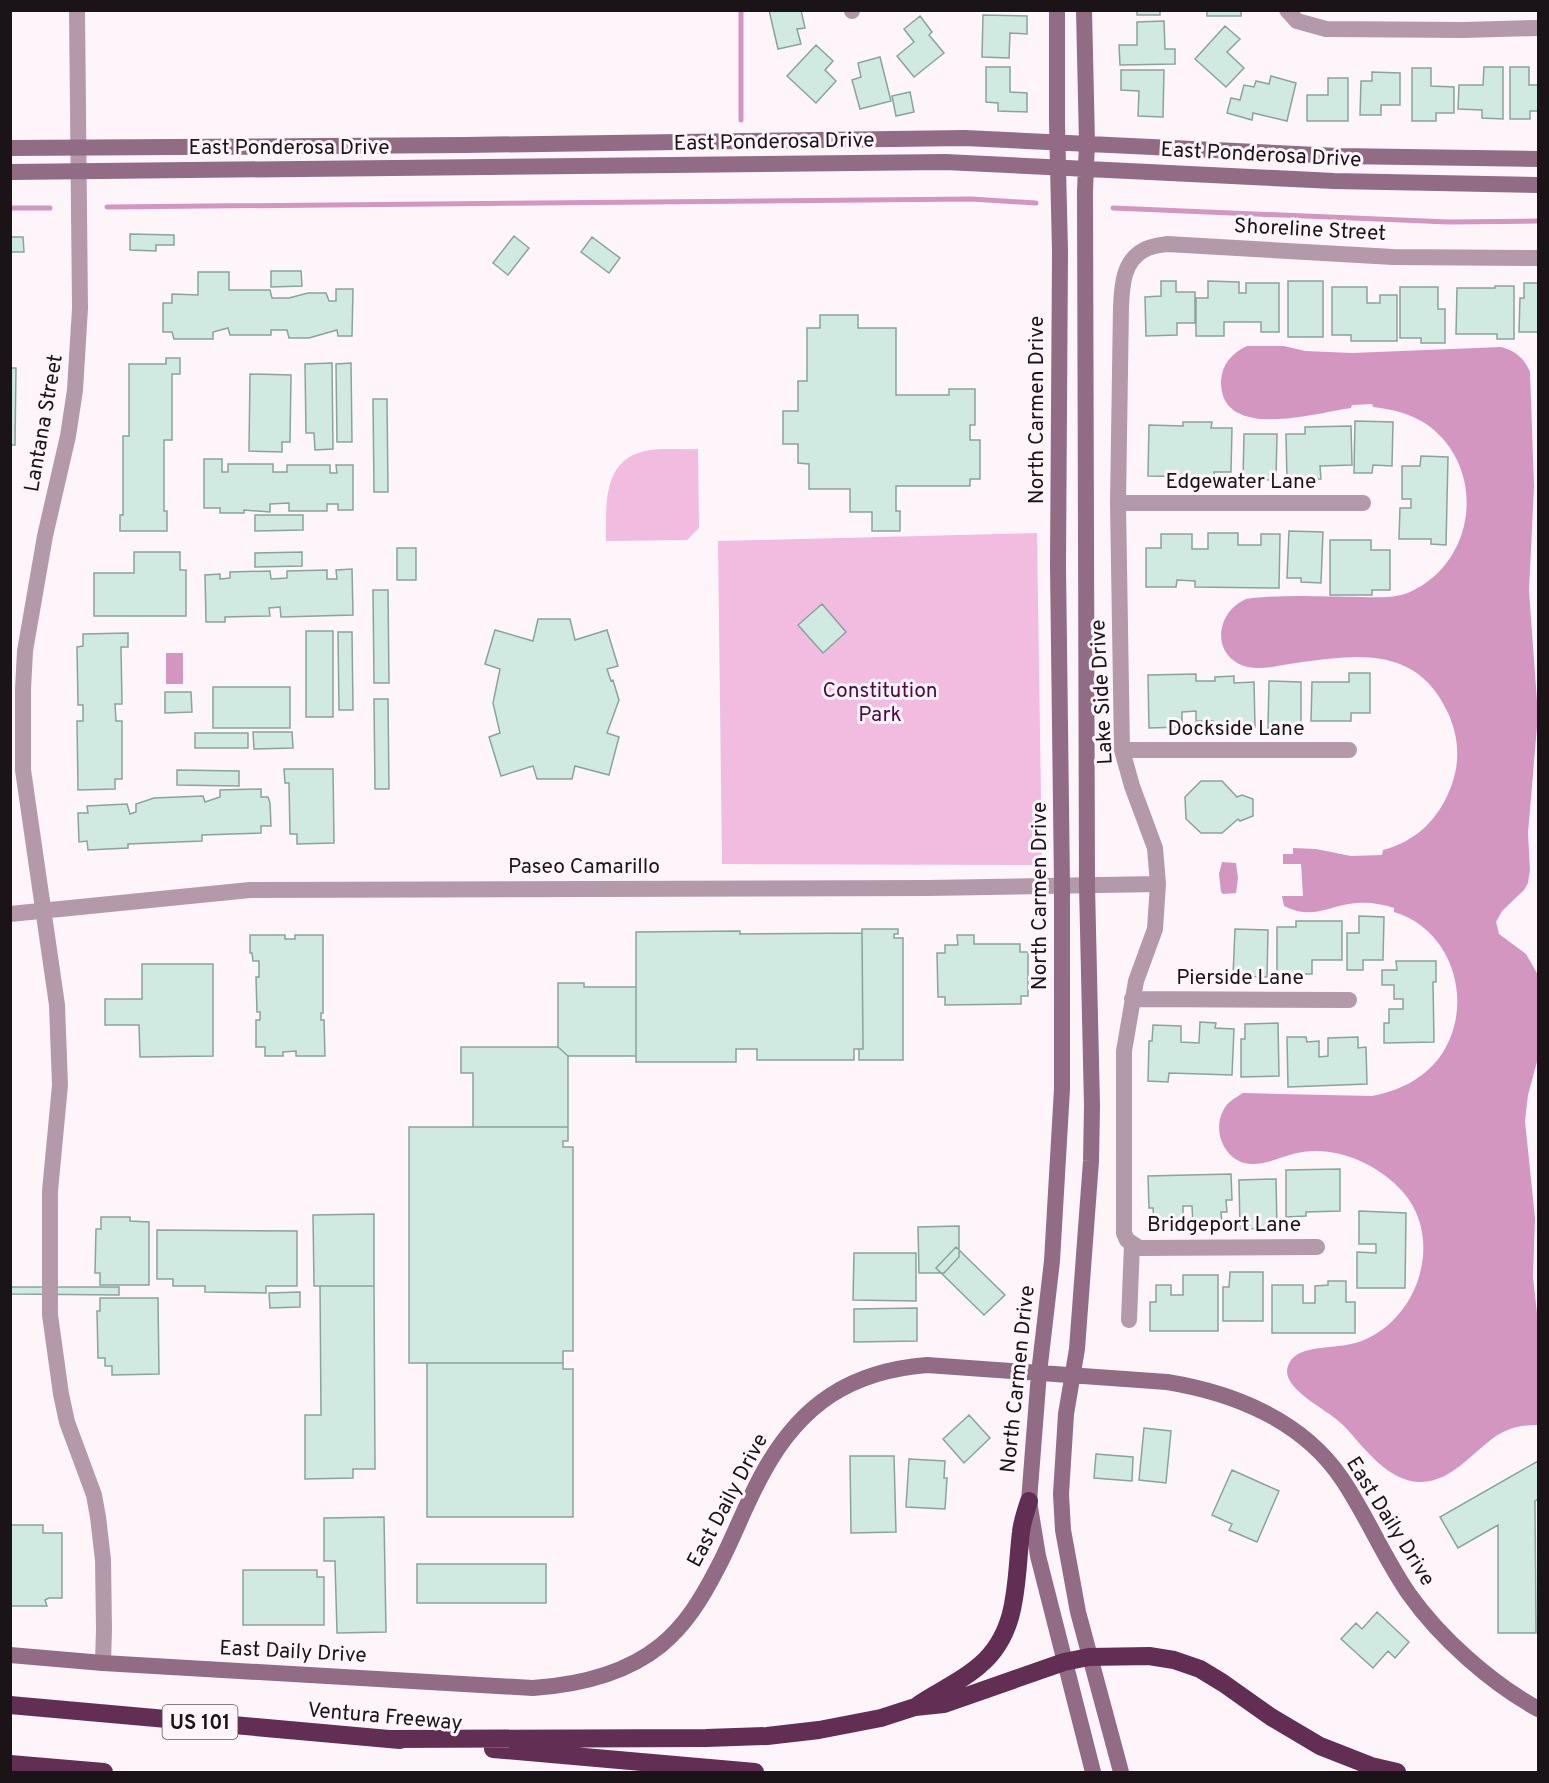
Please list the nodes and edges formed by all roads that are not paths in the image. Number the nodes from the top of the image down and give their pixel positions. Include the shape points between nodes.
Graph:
1 (77, 10) edge
2 (1057, 10) edge
3 (1084, 10) edge
4 (1287, 10) edge
5 (1539, 28) edge
6 (1057, 142) junction
7 (1087, 143) junction
8 (79, 147) junction
9 (10, 148) edge
10 (1539, 159) edge
11 (1058, 167) junction
12 (1086, 168) junction
13 (79, 171) junction
14 (10, 172) edge
15 (1539, 185) edge
16 (1539, 258) edge
17 (1121, 306) joint
18 (1118, 503) junction
19 (1363, 503) dead end
20 (1122, 750) junction
21 (1349, 750) dead end
22 (1158, 884) junction
23 (1062, 885) junction
24 (1086, 885) junction
25 (43, 911) junction
26 (10, 914) edge
27 (1131, 999) junction
28 (1349, 1000) dead end
29 (1131, 1244) junction
30 (1317, 1247) dead end
31 (1129, 1320) dead end
32 (1039, 1373) junction
33 (1072, 1375) junction
34 (1029, 1501) junction
35 (10, 1655) edge
36 (1089, 1657) junction
37 (1064, 1662) junction
38 (103, 1663) junction
39 (10, 1705) edge
40 (915, 1707) junction
41 (1539, 1709) edge
42 (390, 1739) junction
43 (10, 1764) edge
44 (104, 1773) edge
45 (754, 1773) edge
46 (1093, 1773) edge
47 (1121, 1773) edge
48 (1397, 1773) edge

1 - 8 street, Lantana Street
2 - 6 main road, North Carmen Drive
3 - 7 main road
4 - 5 street via 1305,25 1326,29
6 - 7 main road, East Ponderosa Drive
6 - 8 main road, East Ponderosa Drive via 965,138
6 - 11 main road, North Carmen Drive
7 - 10 main road, East Ponderosa Drive via 1338,156
7 - 12 main road
8 - 9 main road, East Ponderosa Drive
8 - 13 street, Lantana Street
11 - 12 main road, East Ponderosa Drive
11 - 13 main road, East Ponderosa Drive via 933,162
11 - 23 main road, North Carmen Drive
12 - 15 main road, East Ponderosa Drive via 1334,181
12 - 24 main road
13 - 14 main road, East Ponderosa Drive
13 - 25 street, Lantana Street via 80,308 75,390 30,611 23,680 23,770
16 - 17 street, Shoreline Street via 1393,257 1167,244 1143,250 1134,258 1123,275
17 - 18 street, Lake Side Drive
18 - 19 street, Edgewater Lane
18 - 20 street, Lake Side Drive
20 - 21 street, Dockside Lane
20 - 22 street, Lake Side Drive via 1155,849
22 - 24 street, Paseo Camarillo
22 - 27 street, Lake Side Drive via 1155,929
23 - 24 street, Paseo Camarillo
23 - 25 street, Paseo Camarillo via 250,890
23 - 32 main road, North Carmen Drive via 1062,1089 1052,1261
24 - 33 main road via 1091,1161
25 - 26 street, Paseo Camarillo
25 - 38 street, Lantana Street via 57,1005 60,1085 50,1191 50,1315 63,1403 98,1517 103,1560
27 - 28 street, Pierside Lane
27 - 29 street, Lake Side Drive via 1124,1051 1123,1221
29 - 30 street, Bridgeport Lane via 1139,1248
29 - 31 street, Lake Side Drive
32 - 33 main road, East Daily Drive
32 - 34 main road, North Carmen Drive
32 - 38 main road, East Daily Drive via 906,1367 868,1376 827,1397 777,1449 696,1607 653,1651 592,1679 533,1688
33 - 36 main road via 1061,1494 1063,1530
33 - 41 main road, East Daily Drive via 1197,1387 1251,1405 1292,1429 1341,1478 1422,1612 1479,1668
34 - 37 main road, North Carmen Drive
34 - 40 highway via 1021,1530 1013,1610 1000,1643 968,1675
35 - 38 main road, East Daily Drive
36 - 37 highway
36 - 47 main road
36 - 48 highway via 1149,1656 1183,1663 1223,1683 1320,1746
37 - 40 highway via 944,1704
37 - 46 main road, North Carmen Drive
39 - 42 highway, Ventura Freeway / US 101
40 - 42 highway via 863,1722 767,1736
42 - 45 highway, Ventura Freeway / US 101
43 - 44 highway

